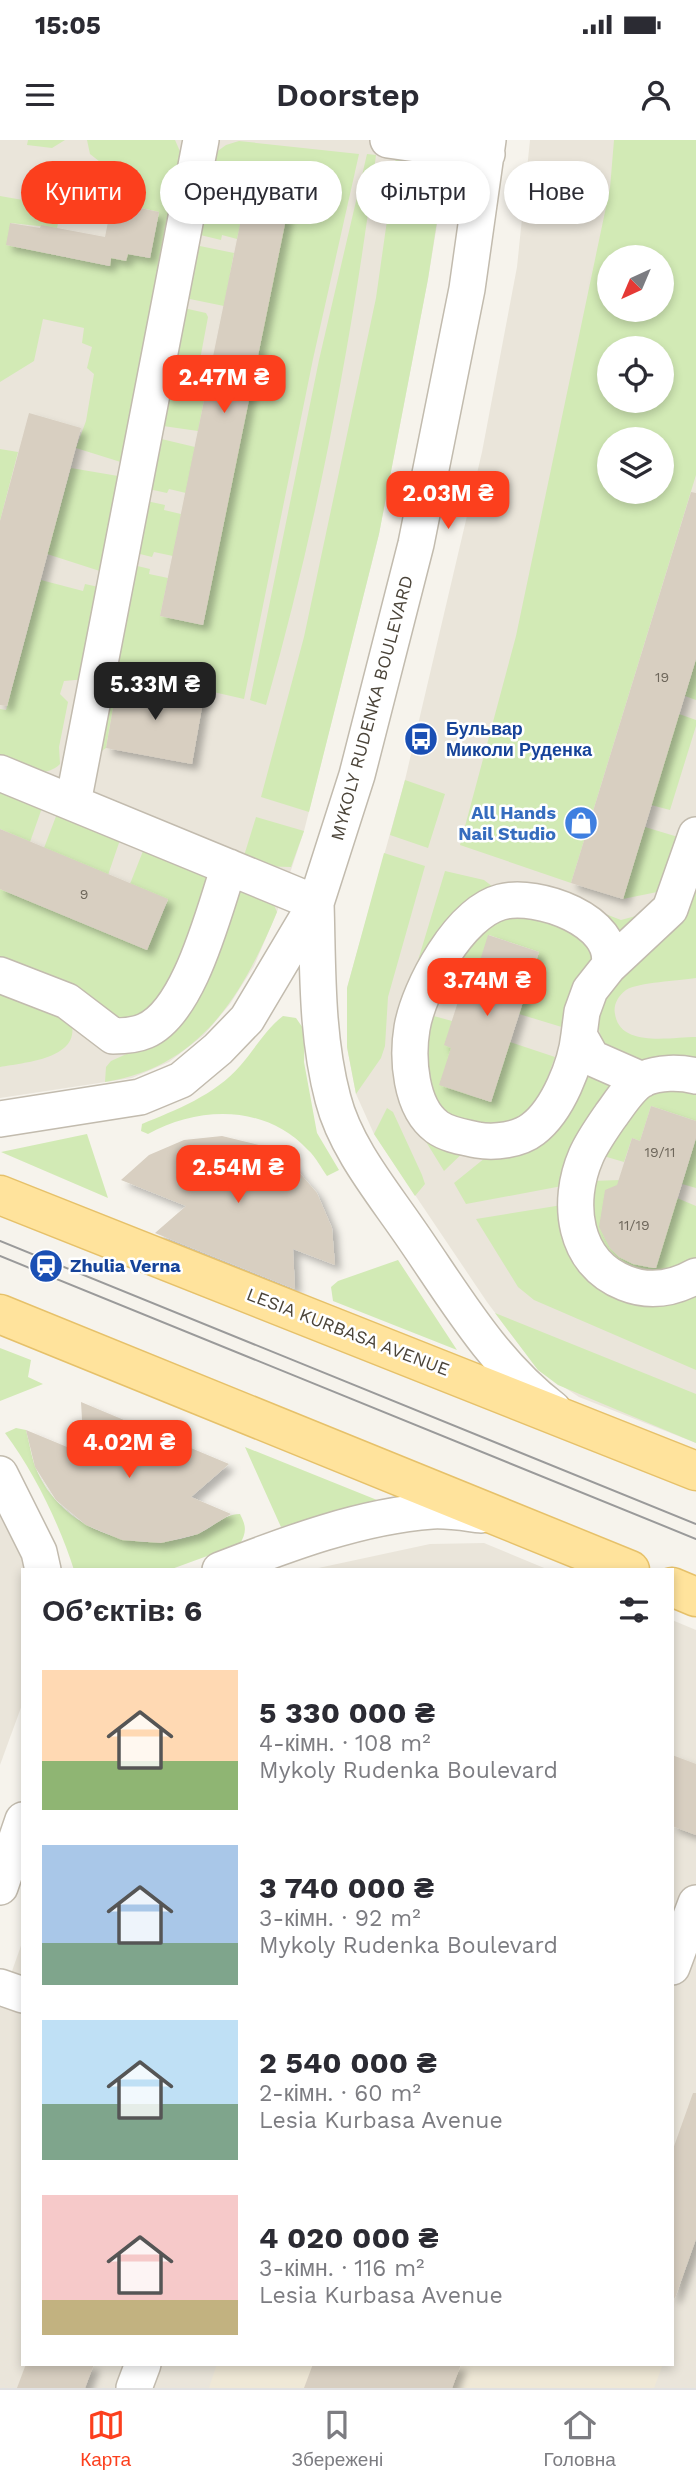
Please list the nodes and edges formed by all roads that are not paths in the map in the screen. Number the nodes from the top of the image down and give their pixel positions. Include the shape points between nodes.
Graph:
1 (201, 140) edge
2 (388, 140) edge
3 (488, 147) edge
4 (0, 773) edge
5 (73, 803) junction
6 (696, 835) edge
7 (229, 867) junction
8 (316, 903) junction
9 (609, 966) junction
10 (0, 975) edge
11 (579, 1035) junction
12 (696, 1076) edge
13 (642, 1080) junction
14 (0, 1119) edge
15 (0, 1195) edge
16 (696, 1276) edge
17 (0, 1314) edge
18 (562, 1416) junction
19 (696, 1471) edge
20 (0, 1474) edge
21 (501, 1517) junction
22 (43, 1568) edge
23 (225, 1568) edge
24 (625, 1568) edge
25 (674, 1588) edge
26 (696, 1597) edge
27 (21, 1826) edge
28 (0, 1887) edge
29 (674, 1892) edge
30 (696, 1902) edge
31 (674, 1962) edge
32 (0, 1987) edge
33 (21, 1994) edge
34 (141, 2366) edge
35 (134, 2388) edge

1 - 5 street
2 - 3 street
3 - 8 street, MYKOLY RUDENKA BOULEVARD via 467,289 416,544 357,775
4 - 5 street
5 - 7 street
6 - 9 street via 670,909
7 - 8 street
7 - 10 street via 188,979 164,1016 147,1030 113,1036 67,1001
8 - 14 street, MYKOLY RUDENKA BOULEVARD via 247,1019 181,1080 140,1097
8 - 18 street, MYKOLY RUDENKA BOULEVARD via 322,1051 333,1102 351,1144 502,1363
9 - 11 street via 590,990
9 - 11 street via 606,941 580,916 521,898 483,909 450,945 419,1004 411,1049 421,1109 439,1129 457,1136 485,1141 526,1133 555,1100 578,1051
11 - 13 street via 592,1058
12 - 13 street via 684,1073
13 - 16 street via 627,1094 587,1154 575,1192 575,1222 594,1264 617,1280 660,1290
15 - 18 main road, LESIA KURBASA AVENUE
17 - 21 main road
18 - 19 main road, LESIA KURBASA AVENUE
20 - 22 street
21 - 23 street via 434,1511 376,1519
21 - 24 main road
25 - 26 main road
27 - 28 street
29 - 30 street
30 - 31 street
32 - 33 street
34 - 35 street

